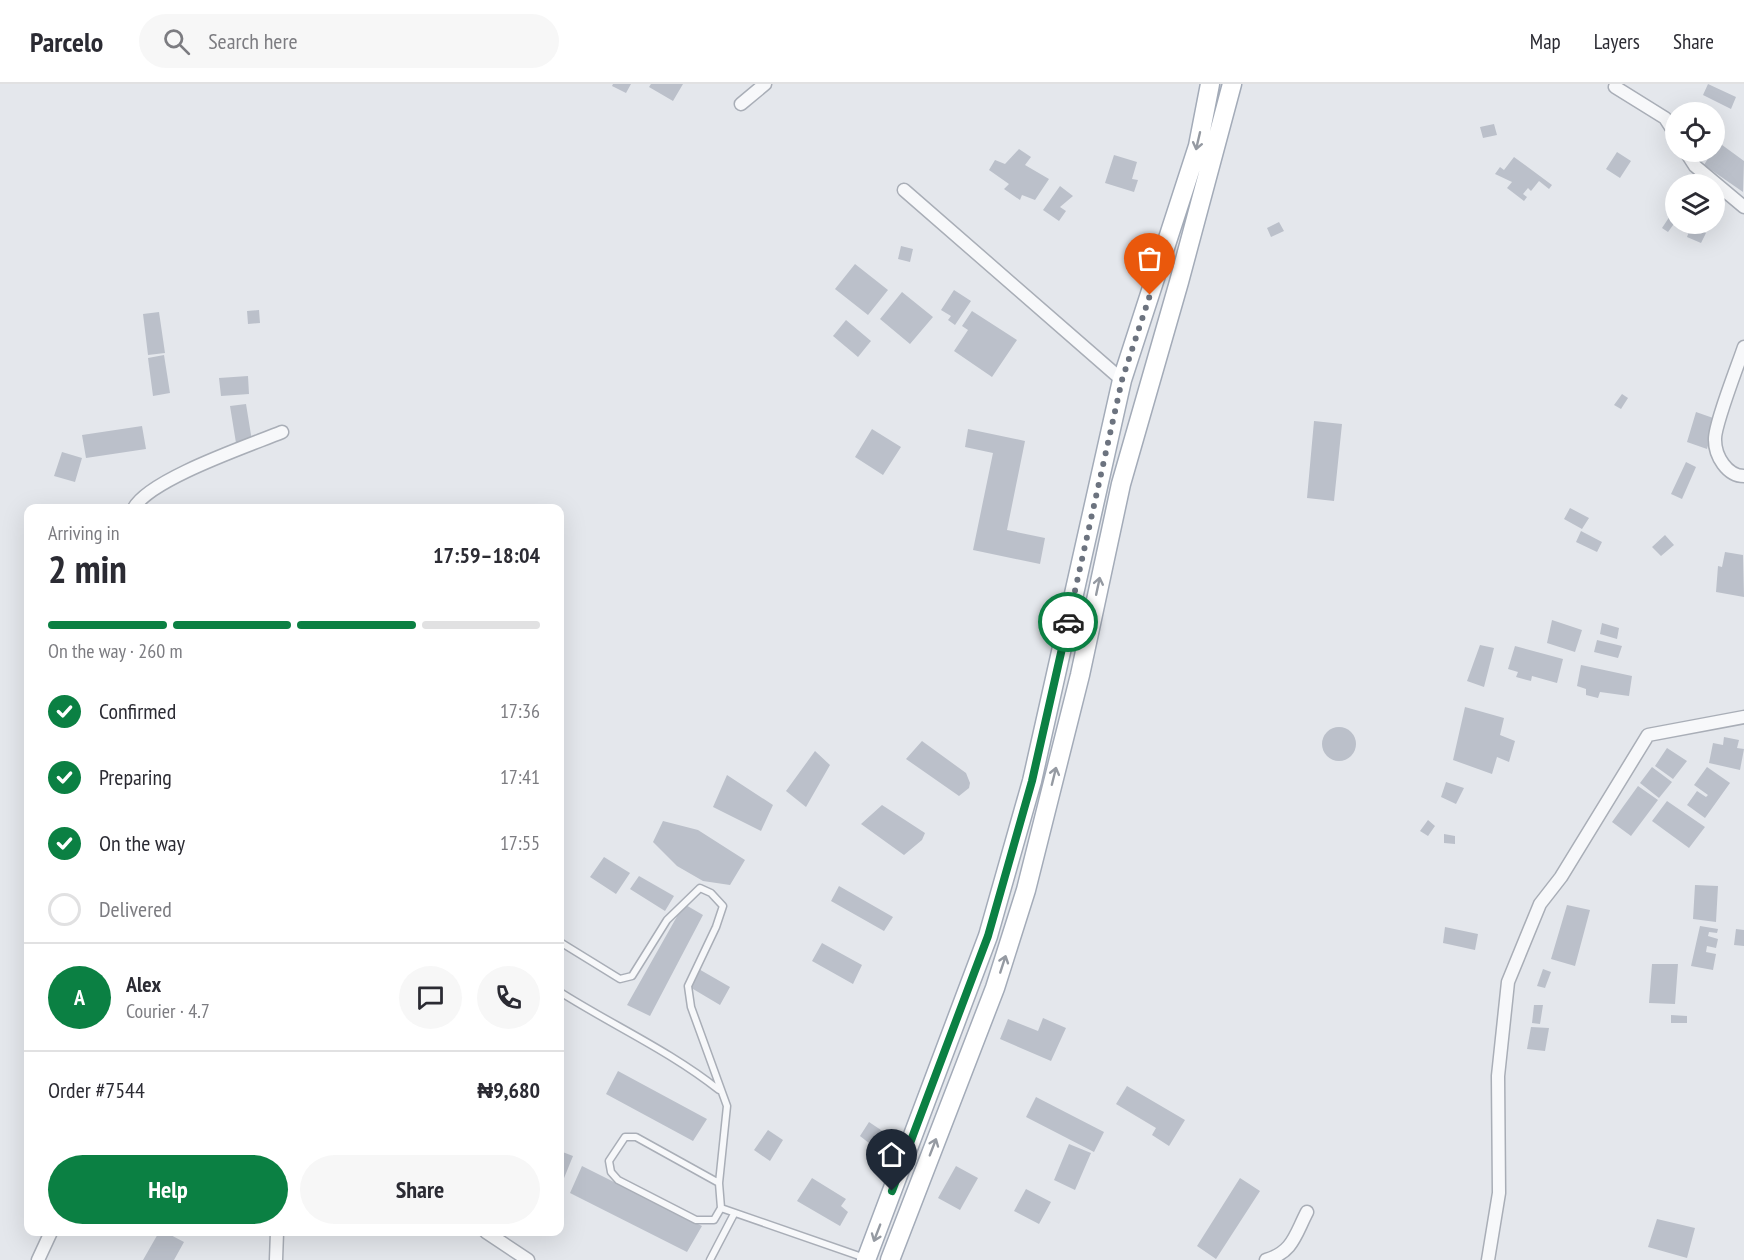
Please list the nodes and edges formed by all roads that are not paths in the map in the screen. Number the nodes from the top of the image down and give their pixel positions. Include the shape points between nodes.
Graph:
1 (765, 84) edge
2 (1210, 84) edge
3 (1232, 84) edge
4 (1616, 87) dead end
5 (741, 104) dead end
6 (1665, 118) edge
7 (1692, 162) edge
8 (904, 190) dead end
9 (1744, 207) edge
10 (1744, 347) edge
11 (1122, 380) junction
12 (282, 432) dead end
13 (1744, 476) edge
14 (137, 504) edge
15 (1744, 717) edge
16 (564, 944) edge
17 (564, 995) edge
18 (719, 1090) junction
19 (719, 1183) junction
20 (721, 1208) junction
21 (1307, 1212) dead end
22 (734, 1214) junction
23 (49, 1236) edge
24 (277, 1236) edge
25 (492, 1236) edge
26 (867, 1259) edge
27 (38, 1260) edge
28 (276, 1260) edge
29 (528, 1260) edge
30 (710, 1260) edge
31 (890, 1260) edge
32 (1266, 1260) edge
33 (1488, 1260) edge

1 - 5 street
2 -> 11 main road via 1198,146
31 -> 3 main road via 995,988 1026,890 1080,675 1120,484
4 - 6 street
7 - 9 street
8 - 11 street
10 - 13 street via 1714,440 1721,464
11 -> 26 main road via 1032,781 1008,869 988,936
12 - 14 street via 169,480 143,495
15 - 33 street via 1648,735 1561,878 1540,904 1508,982 1498,1076 1499,1194
16 - 18 lane via 626,979 632,976 667,920 693,892 700,888 719,899 723,906 716,927 688,986
17 - 18 lane via 685,1063
18 - 19 lane via 727,1106
19 - 20 lane
19 - 20 lane via 636,1137 625,1137 609,1161 618,1180 696,1220 714,1220
20 - 22 lane
21 - 32 street via 1289,1248
22 - 26 lane
22 - 30 lane
23 - 27 street
24 - 28 street
25 - 29 street

